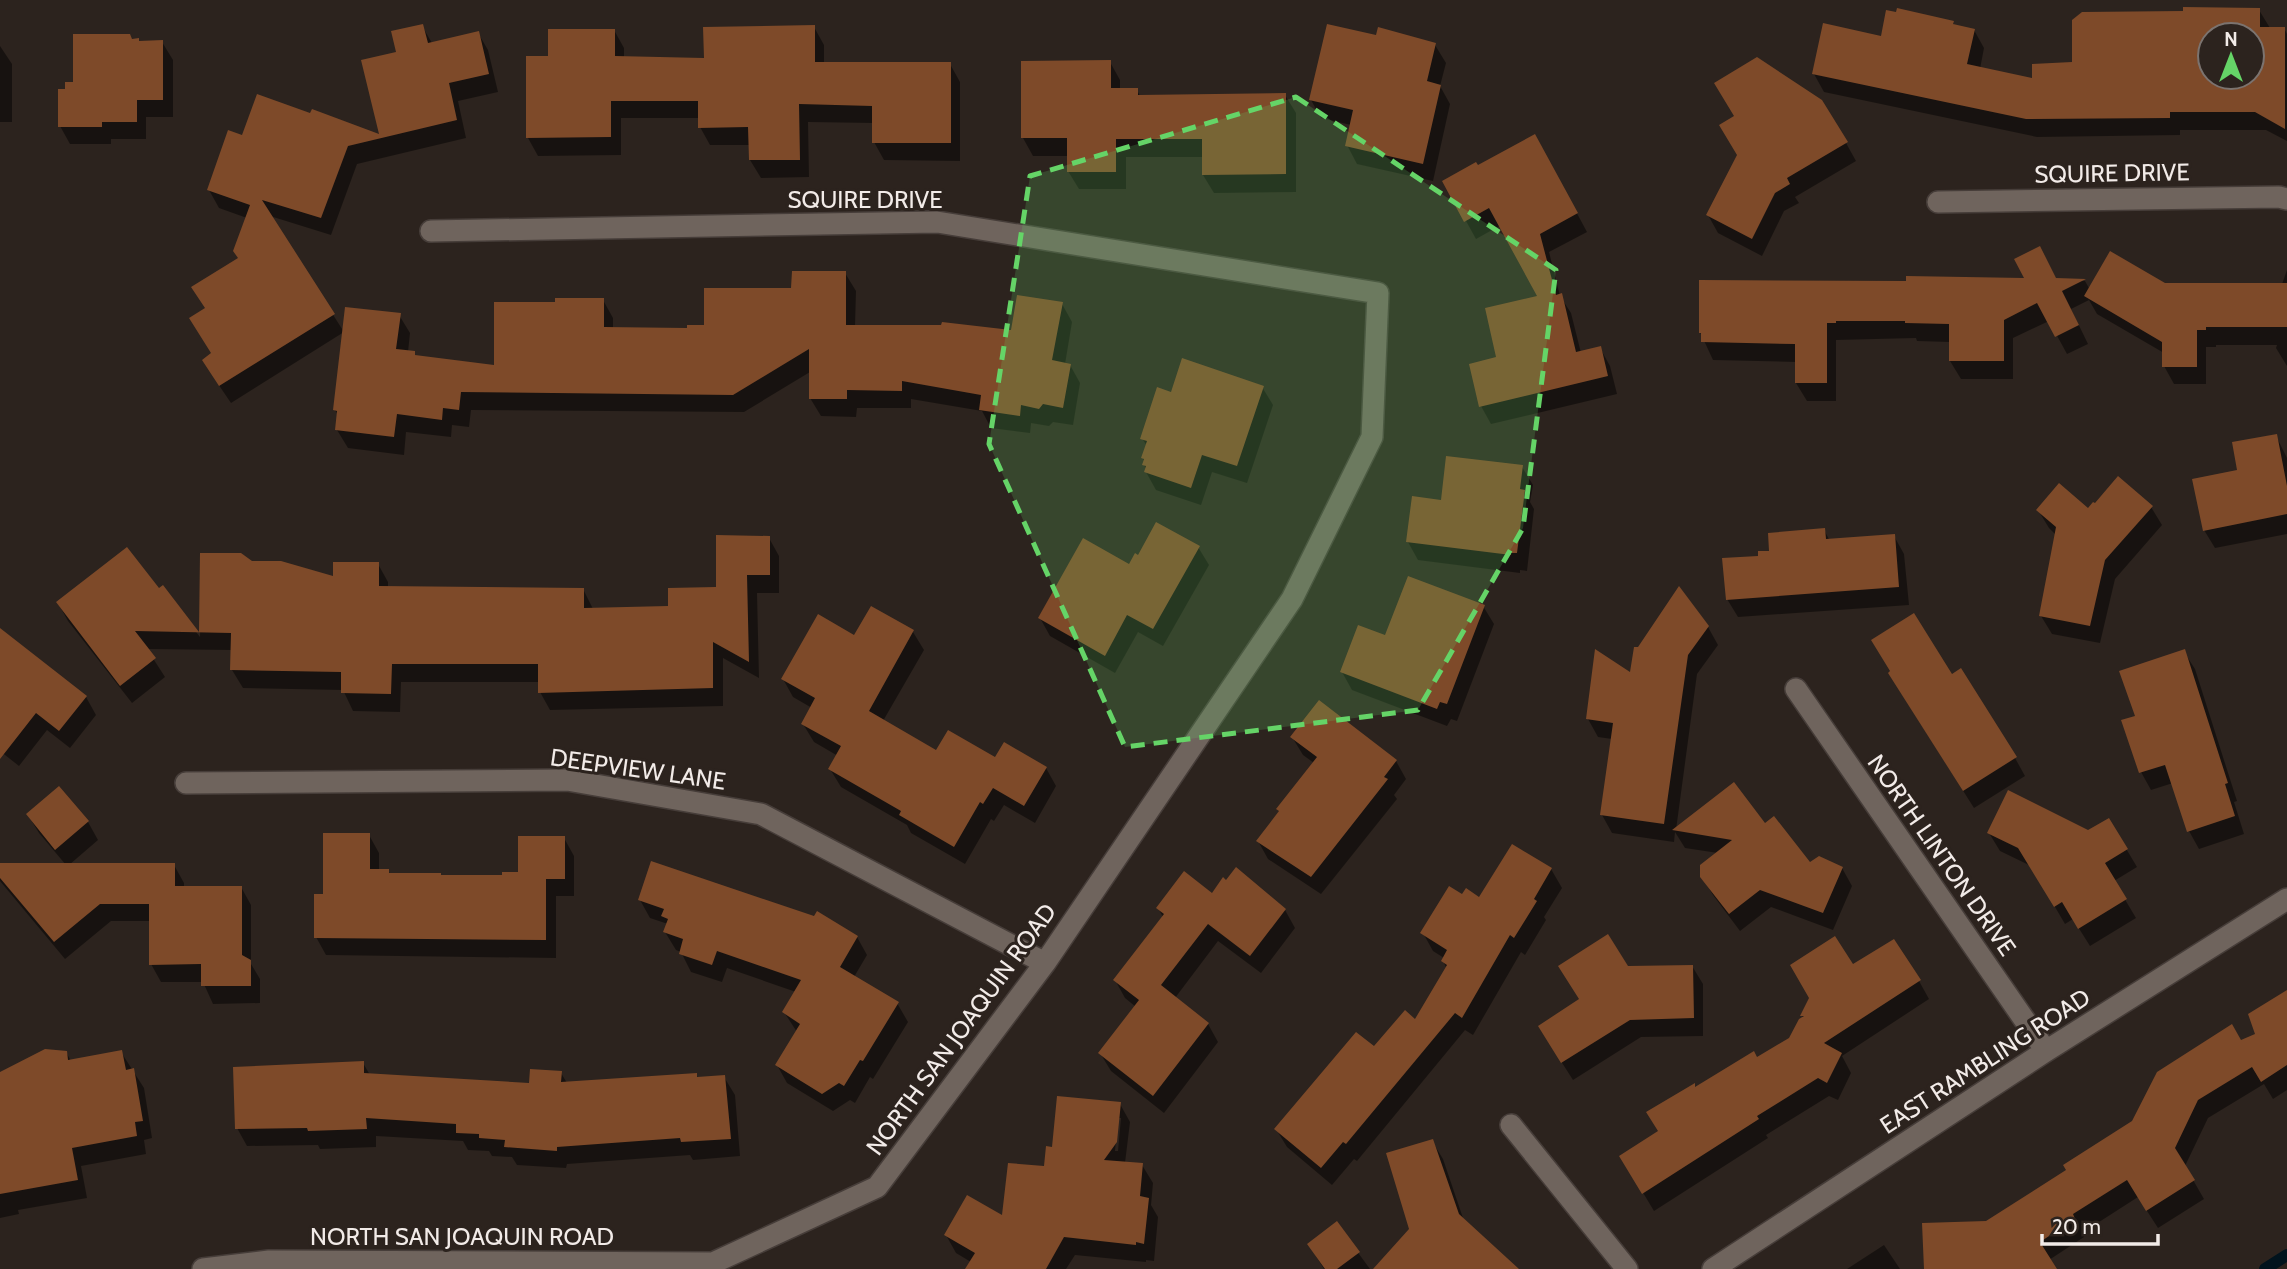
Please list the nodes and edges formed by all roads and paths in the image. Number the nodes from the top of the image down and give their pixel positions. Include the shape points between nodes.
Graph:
1 (2287, 199) edge
2 (1938, 202) dead end
3 (431, 231) dead end
4 (1378, 293) joint
5 (1796, 689) dead end
6 (187, 783) dead end
7 (2287, 899) edge
8 (1045, 963) junction
9 (2046, 1051) junction
10 (1511, 1125) dead end
11 (269, 1265) edge
12 (203, 1269) edge
13 (1627, 1269) edge
14 (1713, 1269) edge

1 - 2 street, SQUIRE DRIVE
3 - 4 street, SQUIRE DRIVE via 937,222
4 - 8 street, NORTH SAN JOAQUIN ROAD via 1372,437 1292,598
5 - 9 street, NORTH LINTON DRIVE
6 - 8 street, DEEPVIEW LANE via 568,780 761,814
7 - 9 street, EAST RAMBLING ROAD
8 - 11 street, NORTH SAN JOAQUIN ROAD via 877,1187 713,1263
9 - 14 street, EAST RAMBLING ROAD
10 - 13 street
11 - 12 street, NORTH SAN JOAQUIN ROAD

